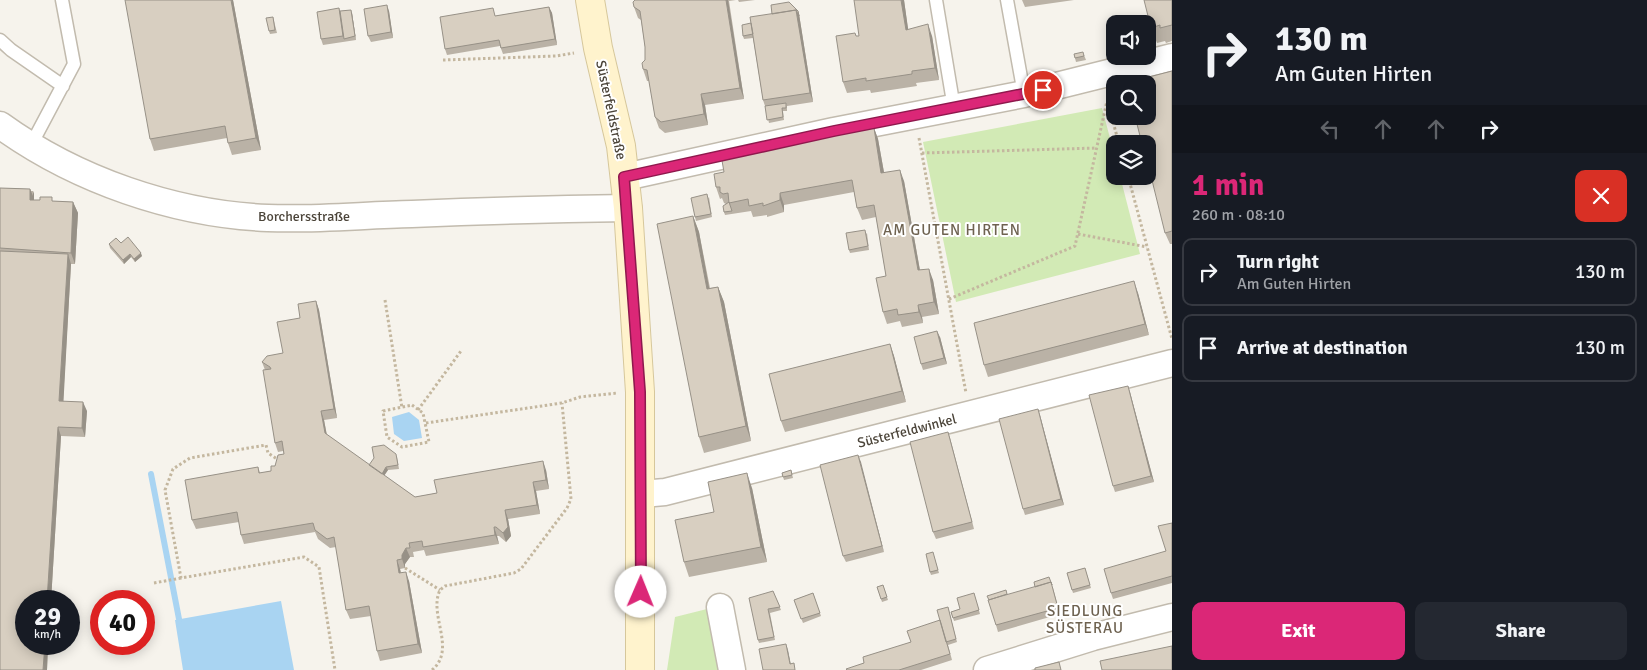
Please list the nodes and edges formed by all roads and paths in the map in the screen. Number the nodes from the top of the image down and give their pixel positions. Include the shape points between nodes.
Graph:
1 (62, 0) edge
2 (590, 0) edge
3 (936, 0) edge
4 (1007, 0) edge
5 (0, 40) edge
6 (565, 55) dead end
7 (1172, 57) edge
8 (443, 60) edge
9 (1100, 76) junction
10 (62, 86) junction
11 (1024, 94) junction
12 (1106, 97) edge
13 (1106, 105) edge
14 (954, 108) junction
15 (913, 116) junction
16 (0, 125) edge
17 (30, 147) junction
18 (1096, 148) junction
19 (922, 153) junction
20 (624, 177) junction
21 (1130, 185) edge
22 (628, 208) junction
23 (1078, 234) junction
24 (1147, 247) junction
25 (949, 299) junction
26 (386, 300) dead end
27 (1172, 339) edge
28 (461, 351) dead end
29 (1172, 363) edge
30 (640, 392) junction
31 (562, 403) junction
32 (402, 408) junction
33 (418, 410) junction
34 (970, 415) junction
35 (426, 423) junction
36 (395, 443) junction
37 (393, 448) dead end
38 (284, 463) edge
39 (642, 494) junction
40 (405, 568) edge
41 (180, 579) junction
42 (154, 583) dead end
43 (440, 590) junction
44 (720, 607) dead end
45 (1172, 617) edge
46 (335, 670) edge
47 (432, 670) edge
48 (640, 670) edge
49 (732, 670) edge
50 (987, 670) edge

1 - 10 lane via 74,64
2 - 20 street, Süsterfeldstraße via 621,146
3 - 14 lane
4 - 11 lane
5 - 10 lane
6 - 8 path
7 - 9 street
9 - 11 street
9 - 12 path
10 - 17 lane
11 - 14 street
13 - 18 path
14 - 15 street
15 - 19 path
15 - 20 street
16 - 17 street, Borchersstraße
17 - 22 street, Borchersstraße via 72,170 127,189 197,208 258,217
18 - 19 path
18 - 23 path
19 - 25 path
20 - 22 street, Süsterfeldstraße
21 - 24 path
22 - 30 street, Süsterfeldstraße
23 - 24 path
23 - 25 path via 1075,246
24 - 27 path
25 - 34 path
26 - 32 path
28 - 33 path
29 - 34 street, Süsterfeldwinkel
30 - 31 path via 580,397
30 - 39 street, Süsterfeldstraße
31 - 35 path
31 - 43 path via 571,492 567,508 521,569 445,586
32 - 33 path via 412,405
32 - 36 path via 383,411 387,437
33 - 35 path via 423,413
34 - 39 street, Süsterfeldwinkel via 666,492
35 - 36 path via 429,442 402,447
36 - 37 path
38 - 41 path via 268,453 266,445 190,458 173,469 165,490
39 - 48 street, Süsterfeldstraße
40 - 43 path
41 - 42 path
41 - 46 path via 304,557 319,568
43 - 47 path via 436,604 444,650
44 - 49 street
45 - 50 street via 1093,637

